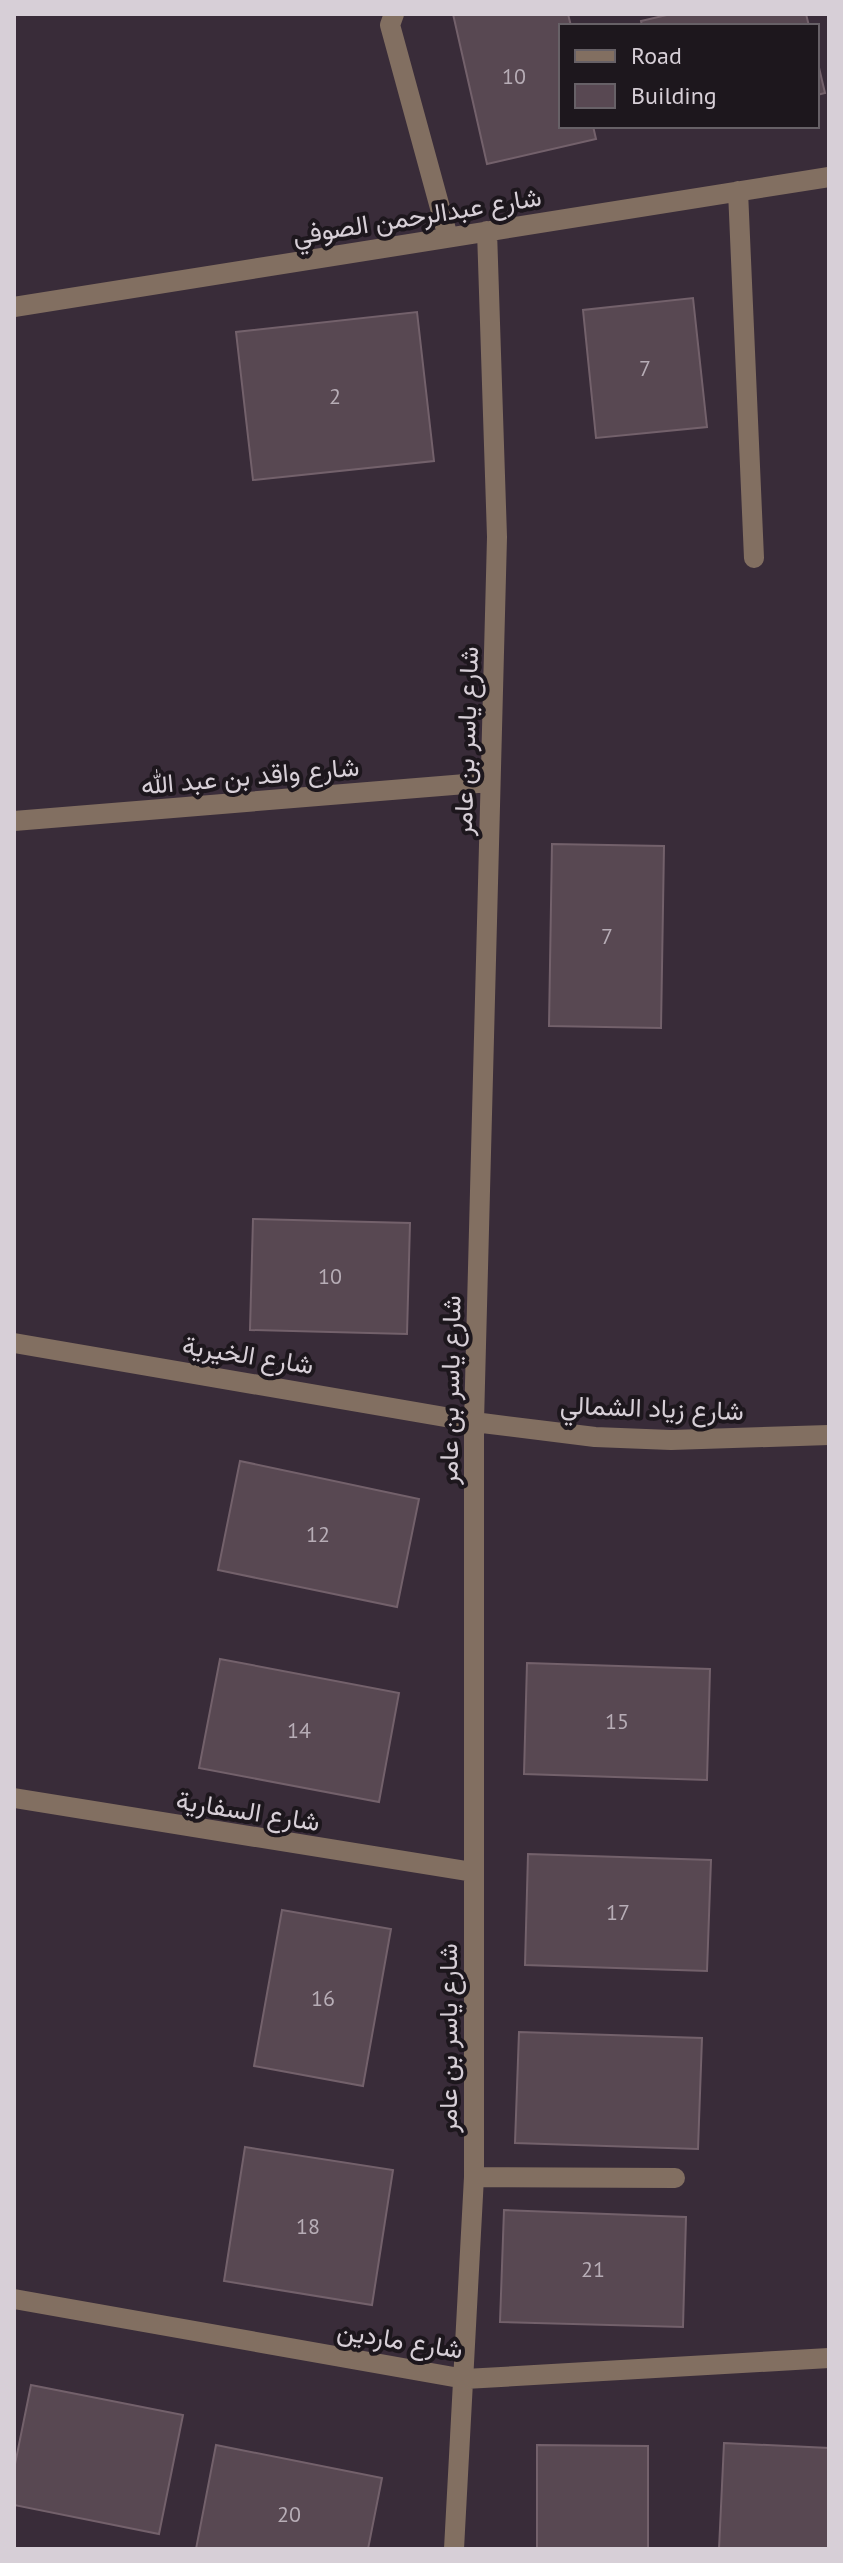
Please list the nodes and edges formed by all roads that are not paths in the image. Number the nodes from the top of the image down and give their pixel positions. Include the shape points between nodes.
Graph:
1 (394, 14) edge
2 (829, 177) edge
3 (738, 191) junction
4 (487, 231) junction
5 (448, 237) junction
6 (14, 307) edge
7 (754, 558) dead end
8 (490, 782) junction
9 (14, 821) edge
10 (14, 1343) edge
11 (474, 1422) junction
12 (829, 1435) edge
13 (14, 1798) edge
14 (473, 1872) junction
15 (474, 2177) junction
16 (675, 2178) dead end
17 (14, 2299) edge
18 (829, 2358) edge
19 (465, 2379) junction
20 (454, 2549) edge

1 - 5 street via 390,25
2 - 3 street, شارع عبدالرحمن الصوفي
3 - 4 street, شارع عبدالرحمن الصوفي
3 - 7 street
4 - 5 street, شارع عبدالرحمن الصوفي
4 - 8 street, شارع ياسر بن عامر via 497,537
5 - 6 street, شارع عبدالرحمن الصوفي
8 - 9 street, شارع واقد بن عبد الله
8 - 11 street, شارع ياسر بن عامر
10 - 11 street, شارع الخيرية
11 - 12 street, شارع زياد الشمالي via 671,1440
11 - 14 street, شارع ياسر بن عامر
13 - 14 street, شارع السفارية
14 - 15 street, شارع ياسر بن عامر
15 - 16 street
15 - 19 street, شارع ياسر بن عامر
17 - 19 street, شارع ماردين
18 - 19 street, شارع ماردين
19 - 20 street, شارع ياسر بن عامر

